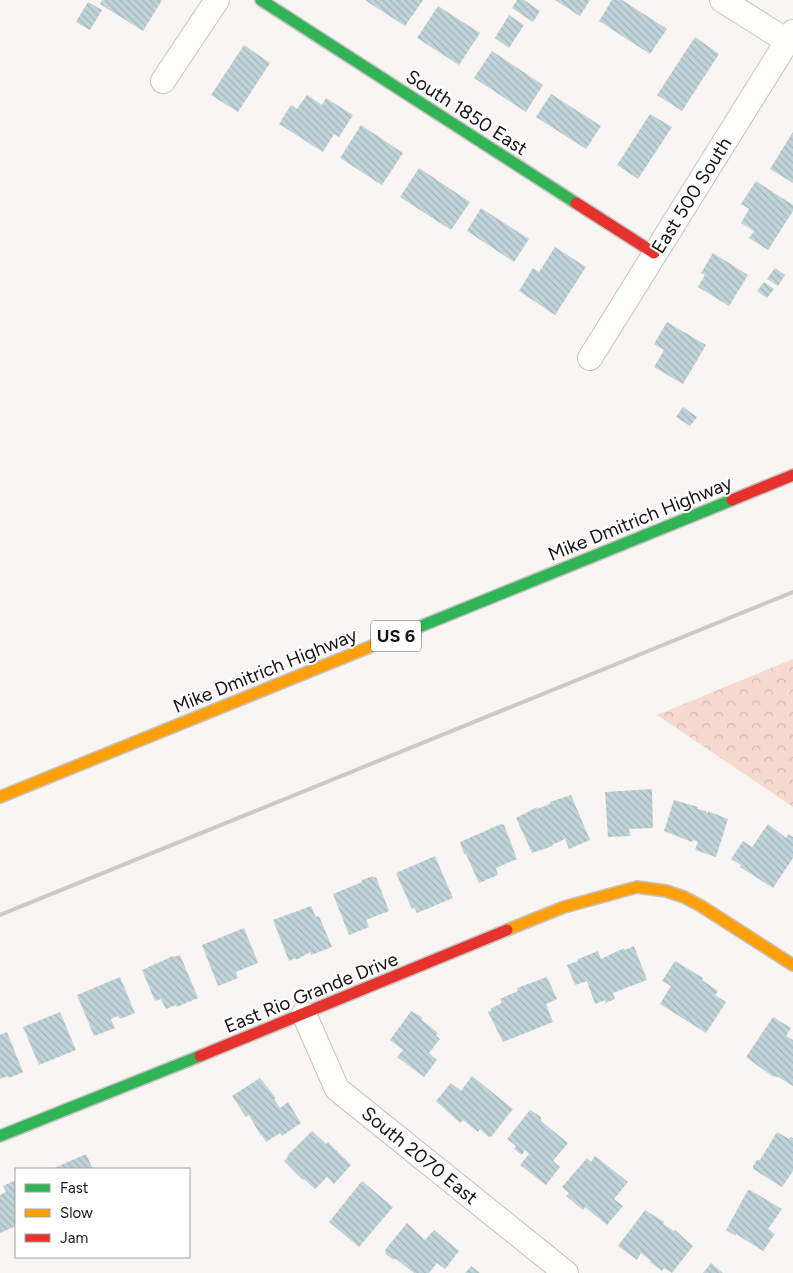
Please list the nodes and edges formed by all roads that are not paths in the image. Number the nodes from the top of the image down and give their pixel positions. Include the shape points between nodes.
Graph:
1 (217, 0) edge
2 (260, 0) edge
3 (722, 0) edge
4 (790, 36) edge
5 (163, 81) dead end
6 (654, 253) junction
7 (590, 358) dead end
8 (793, 475) edge
9 (0, 797) edge
10 (793, 965) edge
11 (304, 1014) junction
12 (0, 1136) edge
13 (566, 1273) edge

1 - 5 street
2 - 6 main road, South 1850 East
3 - 4 street
4 - 6 street, East 500 South
6 - 7 street, East 500 South
8 - 9 main road, Mike Dmitrich Highway / US 6
10 - 11 main road, East Rio Grande Drive via 693,902 666,891 637,887 564,907
11 - 12 main road, East Rio Grande Drive
11 - 13 street, South 2070 East via 337,1089

